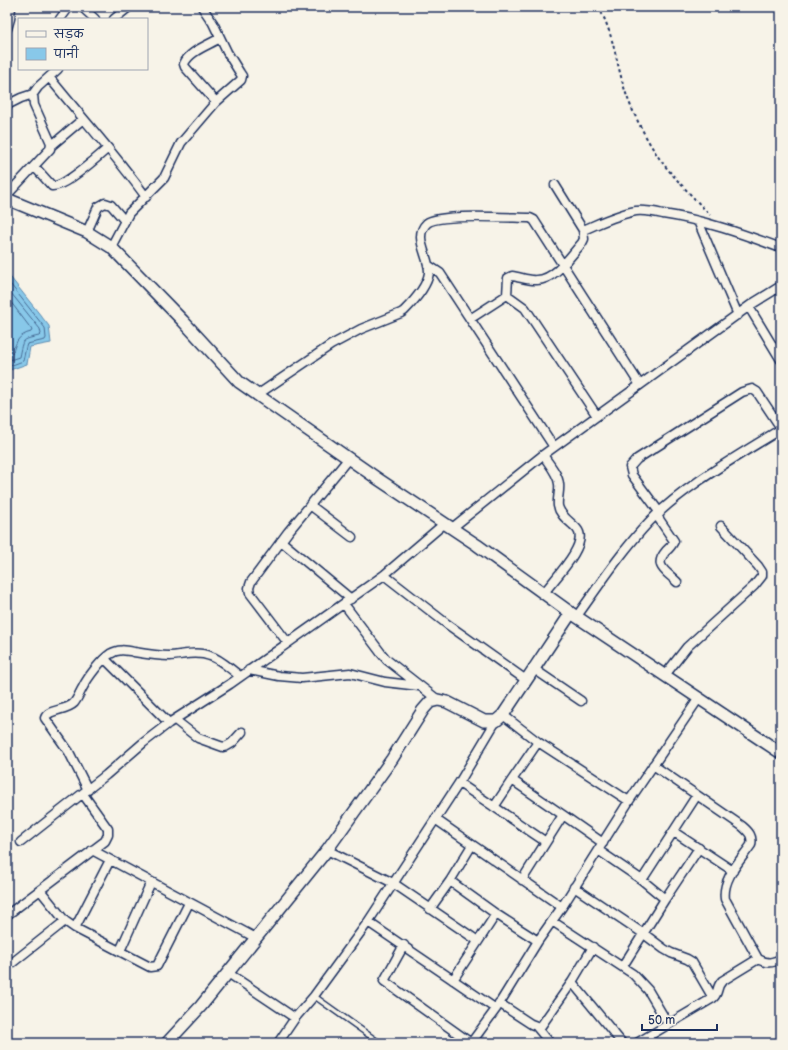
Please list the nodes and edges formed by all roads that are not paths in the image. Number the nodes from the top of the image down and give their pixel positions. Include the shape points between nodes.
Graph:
1 (11, 7) edge
2 (69, 7) edge
3 (82, 7) edge
4 (129, 7) edge
5 (202, 7) edge
6 (61, 18) edge
7 (94, 18) edge
8 (115, 18) edge
9 (7, 29) edge
10 (220, 38) junction
11 (57, 70) edge
12 (49, 77) junction
13 (33, 94) junction
14 (216, 102) junction
15 (7, 106) edge
16 (83, 119) junction
17 (51, 146) junction
18 (108, 148) junction
19 (34, 166) junction
20 (556, 184) dead end
21 (7, 195) edge
22 (146, 197) junction
23 (7, 199) edge
24 (124, 220) junction
25 (698, 221) junction
26 (583, 230) junction
27 (87, 232) junction
28 (111, 247) junction
29 (781, 248) edge
30 (428, 265) junction
31 (563, 265) junction
32 (781, 286) edge
33 (507, 295) junction
34 (749, 307) junction
35 (738, 314) junction
36 (470, 319) junction
37 (781, 360) edge
38 (640, 385) junction
39 (257, 395) junction
40 (597, 416) junction
41 (781, 429) edge
42 (554, 447) junction
43 (543, 455) junction
44 (349, 458) junction
45 (310, 504) junction
46 (658, 514) junction
47 (448, 526) junction
48 (720, 526) dead end
49 (352, 537) dead end
50 (281, 541) junction
51 (384, 575) junction
52 (677, 582) dead end
53 (544, 593) junction
54 (348, 601) junction
55 (574, 614) junction
56 (288, 643) junction
57 (105, 659) junction
58 (534, 669) junction
59 (249, 670) junction
60 (665, 675) junction
61 (240, 676) junction
62 (526, 680) junction
63 (419, 686) junction
64 (699, 698) junction
65 (438, 700) junction
66 (581, 701) dead end
67 (499, 718) junction
68 (172, 722) junction
69 (242, 732) dead end
70 (538, 742) junction
71 (781, 753) edge
72 (653, 765) junction
73 (512, 780) junction
74 (458, 783) junction
75 (85, 792) junction
76 (697, 795) junction
77 (630, 801) junction
78 (494, 808) junction
79 (562, 815) junction
80 (435, 819) junction
81 (674, 832) junction
82 (21, 842) dead end
83 (546, 842) junction
84 (472, 845) junction
85 (600, 847) junction
86 (699, 848) junction
87 (92, 850) junction
88 (327, 850) junction
89 (110, 860) junction
90 (733, 872) junction
91 (522, 880) junction
92 (642, 880) junction
93 (450, 881) junction
94 (151, 882) junction
95 (393, 883) junction
96 (574, 887) junction
97 (40, 890) junction
98 (665, 899) junction
99 (189, 903) junction
100 (562, 907) junction
101 (430, 909) junction
102 (496, 914) junction
103 (7, 915) edge
104 (65, 920) junction
105 (552, 921) junction
106 (368, 922) junction
107 (75, 928) junction
108 (644, 934) junction
109 (256, 938) junction
110 (478, 941) junction
111 (538, 941) junction
112 (404, 945) junction
113 (593, 947) junction
114 (120, 952) junction
115 (758, 959) junction
116 (781, 959) edge
117 (623, 966) junction
118 (7, 967) edge
119 (228, 973) junction
120 (453, 980) junction
121 (572, 982) junction
122 (314, 996) junction
123 (713, 998) junction
124 (498, 1006) junction
125 (295, 1018) junction
126 (668, 1024) junction
127 (536, 1026) junction
128 (282, 1042) edge
129 (167, 1043) edge
130 (380, 1043) edge
131 (471, 1043) edge
132 (550, 1043) edge
133 (622, 1043) edge
134 (637, 1043) edge

1 - 9 street
2 - 6 street
3 - 7 street
4 - 8 street
5 - 10 street
10 - 14 street via 242,76 238,84
10 - 14 street via 194,53 184,64
11 - 12 street
12 - 13 street
12 - 16 street
13 - 15 street
13 - 17 street via 34,105
14 - 22 street via 181,143 164,178
16 - 17 street
16 - 18 street
17 - 19 street
18 - 19 street via 73,176 55,186 52,186
18 - 22 street
19 - 21 street
20 - 26 street
22 - 24 street
23 - 27 street
24 - 27 street via 105,202 98,207
24 - 28 street
25 - 26 street via 644,211 619,216
25 - 29 street
25 - 35 street
26 - 31 street via 582,243
27 - 28 street
28 - 39 street via 183,320 239,382
30 - 31 street via 421,236 423,228 428,223 442,218 501,217 534,220
30 - 36 street via 440,273
30 - 39 street via 427,282 401,313 361,329 331,345
31 - 33 street via 553,274 539,280 512,276 508,278
31 - 38 street
32 - 34 street
33 - 36 street
33 - 40 street via 525,308
34 - 35 street
34 - 37 street
35 - 38 street
36 - 42 street
38 - 40 street
39 - 44 street
40 - 42 street
41 - 46 street via 714,472
41 - 46 street via 757,392 752,389 742,392 637,459 630,467 632,475
42 - 43 street
43 - 47 street
43 - 53 street via 558,478 560,511 580,533 579,546 574,555
44 - 45 street
44 - 47 street
45 - 49 street
45 - 50 street
46 - 52 street via 674,541 659,561 660,565
46 - 55 street
47 - 51 street
47 - 53 street
48 - 60 street via 758,566 762,576 687,647
50 - 54 street
50 - 56 street via 249,588 250,593
51 - 54 street
51 - 62 street
53 - 55 street
54 - 56 street
54 - 63 street via 380,653
55 - 58 street
55 - 60 street
56 - 59 street
57 - 61 street via 115,651 122,650 154,655 209,655
57 - 68 street
57 - 75 street via 71,705 49,713 45,718 69,752
58 - 62 street
58 - 66 street
59 - 61 street
59 - 63 street via 302,678 350,673 385,682
60 - 64 street
61 - 68 street
62 - 67 street
63 - 65 street
64 - 71 street
64 - 72 street
65 - 67 street via 484,721
65 - 88 street via 430,702 423,710 392,759
67 - 70 street
67 - 74 street
68 - 69 street via 198,738 222,747 232,743
68 - 75 street
70 - 73 street
70 - 77 street
72 - 76 street
72 - 77 street
73 - 78 street
73 - 79 street
74 - 78 street
74 - 80 street
75 - 82 street
75 - 87 street via 108,829 105,841
76 - 81 street
76 - 90 street via 750,832 751,845
77 - 85 street
78 - 83 street
79 - 83 street
79 - 85 street
80 - 84 street
80 - 95 street
81 - 86 street
81 - 92 street
83 - 91 street
84 - 91 street
84 - 93 street
85 - 92 street
85 - 96 street
86 - 90 street
86 - 98 street
87 - 89 street
87 - 97 street
88 - 95 street
88 - 109 street
89 - 94 street
89 - 107 street
90 - 115 street via 724,888 725,899
91 - 100 street
92 - 98 street
93 - 101 street
93 - 102 street
94 - 99 street
94 - 114 street
95 - 101 street
95 - 106 street
96 - 100 street
96 - 108 street
97 - 103 street
97 - 104 street
98 - 108 street
99 - 109 street
99 - 114 street via 157,966 150,967
100 - 105 street
101 - 110 street
102 - 110 street
102 - 111 street
104 - 107 street
104 - 118 street
105 - 111 street
105 - 113 street
106 - 112 street
106 - 122 street
107 - 114 street
108 - 117 street
108 - 123 street via 664,949 692,962
109 - 119 street
110 - 120 street
111 - 124 street
112 - 120 street
112 - 131 street via 384,981
113 - 117 street
113 - 121 street
115 - 116 street via 771,963
115 - 123 street via 722,981
117 - 126 street via 648,990
119 - 125 street
119 - 129 street
120 - 124 street
121 - 127 street via 544,1023
121 - 133 street
122 - 125 street
122 - 130 lane
123 - 126 street
124 - 127 street
124 - 131 street
125 - 128 street
126 - 134 street
127 - 132 street

